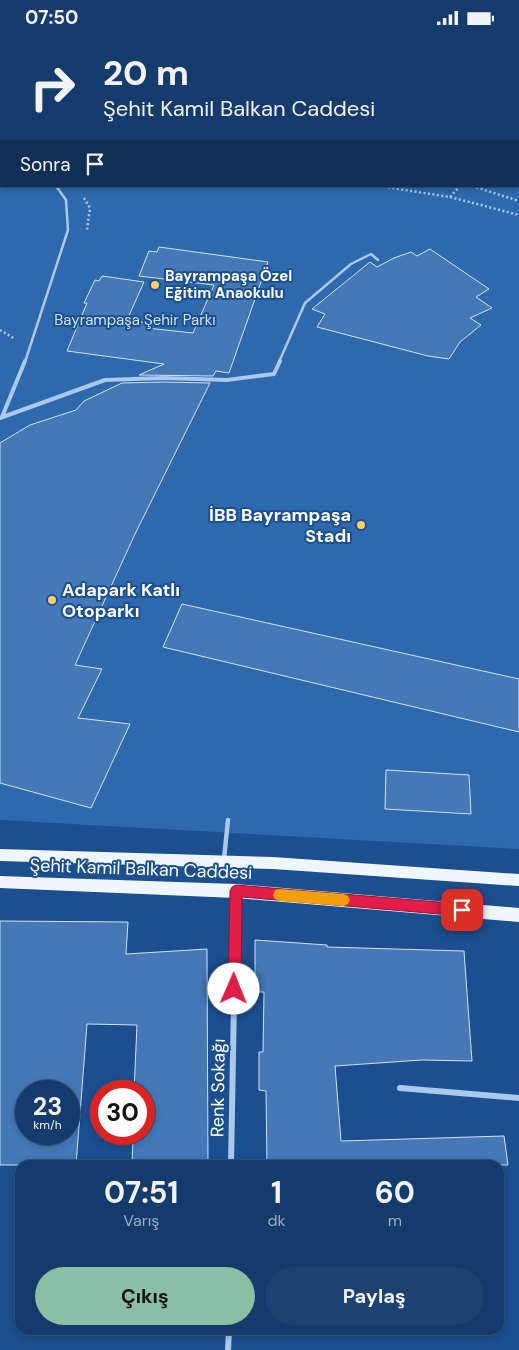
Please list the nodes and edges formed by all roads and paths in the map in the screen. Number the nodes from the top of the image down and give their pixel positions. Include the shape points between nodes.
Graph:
1 (57, 187) edge
2 (385, 187) edge
3 (459, 187) edge
4 (475, 187) edge
5 (450, 197) junction
6 (519, 201) edge
7 (519, 215) edge
8 (378, 260) dead end
9 (1, 418) edge
10 (228, 820) dead end
11 (0, 855) edge
12 (224, 861) junction
13 (519, 880) edge
14 (0, 882) edge
15 (236, 891) junction
16 (519, 915) edge
17 (400, 1088) dead end
18 (519, 1098) edge
19 (232, 1160) edge
20 (229, 1335) edge
21 (228, 1350) edge

1 - 9 lane via 66,200 68,230 30,349
2 - 5 path
3 - 5 path
4 - 6 path
5 - 7 path
8 - 9 lane via 371,254 351,264 305,303 274,374 227,380 105,380
10 - 12 lane
11 - 12 main road, Şehit Kamil Balkan Caddesi
12 - 13 main road, Şehit Kamil Balkan Caddesi
14 - 15 main road, Şehit Kamil Balkan Caddesi
15 - 16 main road, Şehit Kamil Balkan Caddesi
15 - 19 street, Renk Sokağı
17 - 18 street
20 - 21 street

